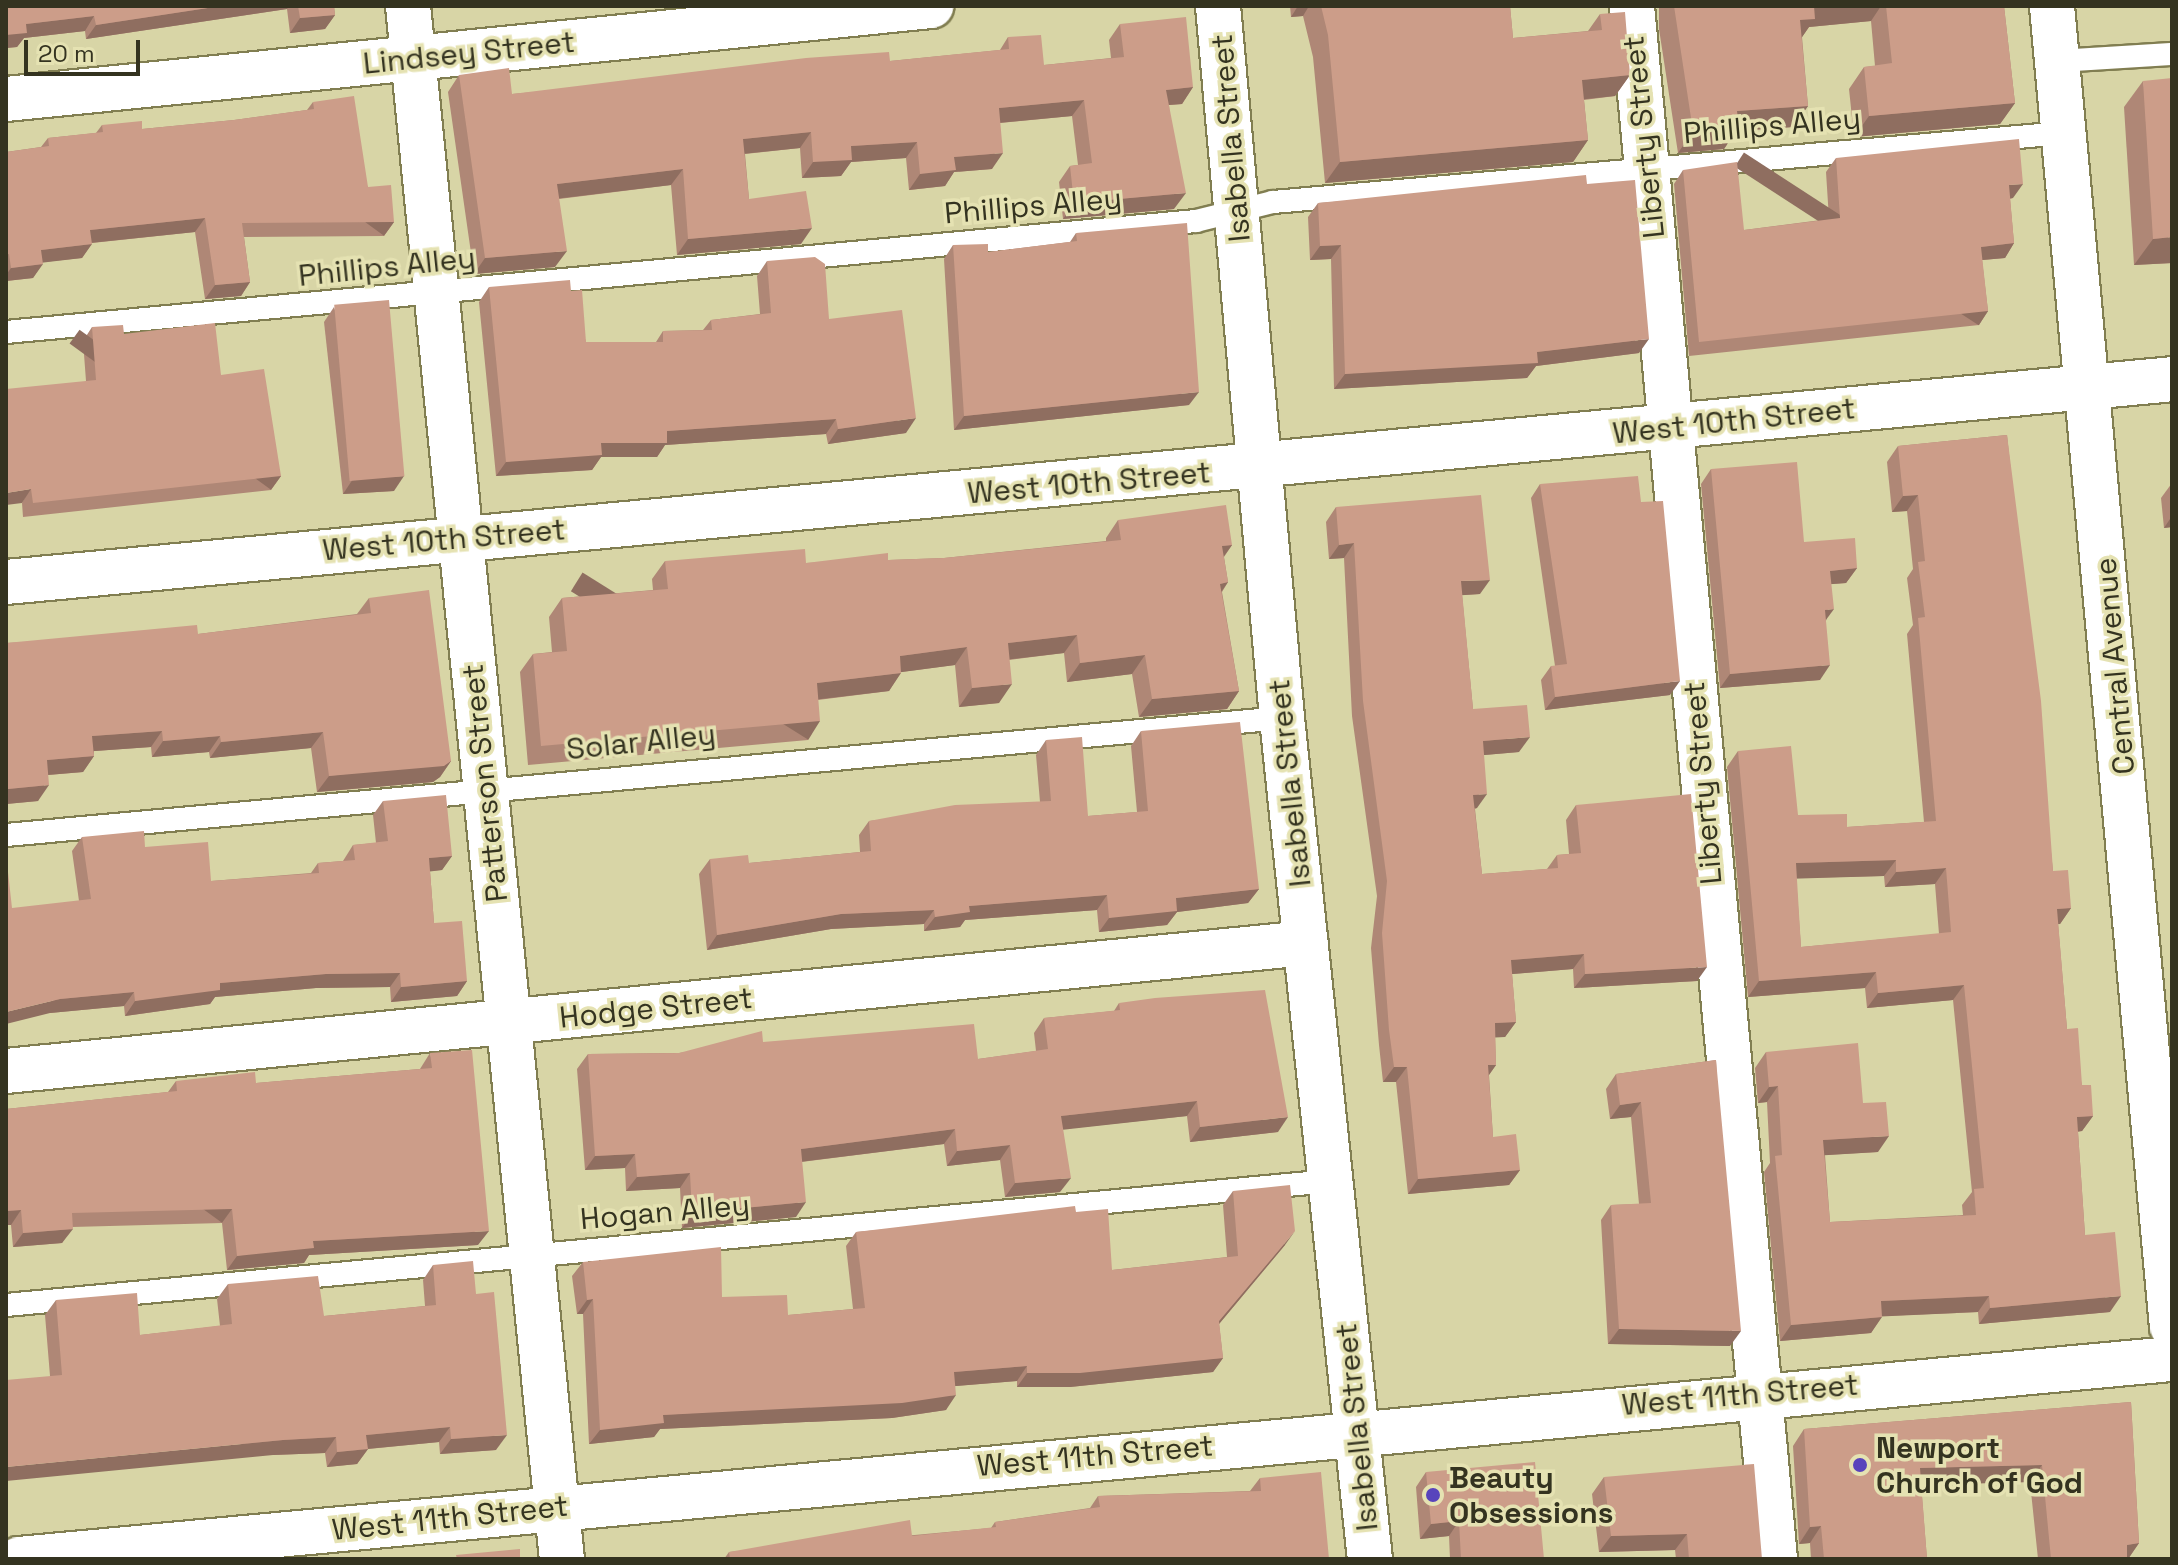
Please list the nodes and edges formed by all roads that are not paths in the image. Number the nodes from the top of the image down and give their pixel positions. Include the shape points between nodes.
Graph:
1 (408, 6) edge
2 (931, 6) edge
3 (1218, 6) edge
4 (1632, 6) edge
5 (2052, 6) edge
6 (2172, 54) edge
7 (413, 59) junction
8 (2057, 61) junction
9 (6, 99) edge
10 (2064, 133) junction
11 (1649, 167) junction
12 (1237, 211) junction
13 (436, 293) junction
14 (6, 332) edge
15 (2172, 379) edge
16 (2091, 384) junction
17 (1670, 430) junction
18 (1263, 467) junction
19 (460, 538) junction
20 (6, 582) edge
21 (1282, 718) junction
22 (486, 791) junction
23 (6, 835) edge
24 (1306, 943) junction
25 (509, 1023) junction
26 (6, 1071) edge
27 (1330, 1181) junction
28 (532, 1255) junction
29 (6, 1305) edge
30 (2172, 1327) edge
31 (2172, 1359) edge
32 (1758, 1393) junction
33 (1359, 1431) junction
34 (557, 1507) junction
35 (19, 1559) edge
36 (562, 1559) edge
37 (1370, 1559) edge
38 (1775, 1559) edge

1 - 7 street, Patterson Street
2 - 7 street, Lindsey Street
3 - 12 street, Isabella Street
4 - 11 street, Liberty Street
5 - 8 street, Central Avenue
6 - 8 lane
7 - 9 street, Lindsey Street
7 - 13 street, Patterson Street
8 - 10 street, Central Avenue
10 - 11 lane, Phillips Alley
10 - 16 street, Central Avenue
11 - 12 lane, Phillips Alley
11 - 17 street, Liberty Street
12 - 13 lane, Phillips Alley
12 - 18 street, Isabella Street
13 - 14 lane, Phillips Alley
13 - 19 street, Patterson Street
15 - 16 street, West 10th Street
16 - 17 street, West 10th Street
16 - 30 street, Central Avenue
17 - 18 street, West 10th Street
17 - 32 street, Liberty Street
18 - 19 street, West 10th Street
18 - 21 street, Isabella Street
19 - 20 street, West 10th Street
19 - 22 street, Patterson Street
21 - 22 lane, Solar Alley via 723,763
21 - 24 street, Isabella Street
22 - 23 lane, Solar Alley
22 - 25 street, Patterson Street
24 - 25 street, Hodge Street
24 - 27 street, Isabella Street
25 - 26 street, Hodge Street
25 - 28 street, Patterson Street
27 - 28 lane, Hogan Alley
27 - 33 street, Isabella Street
28 - 29 lane, Hogan Alley
28 - 34 street, Patterson Street
31 - 32 street, West 11th Street
32 - 33 street, West 11th Street
32 - 38 street, Liberty Street
33 - 34 street, West 11th Street
33 - 37 street, Isabella Street
34 - 35 street, West 11th Street
34 - 36 street, Patterson Street

